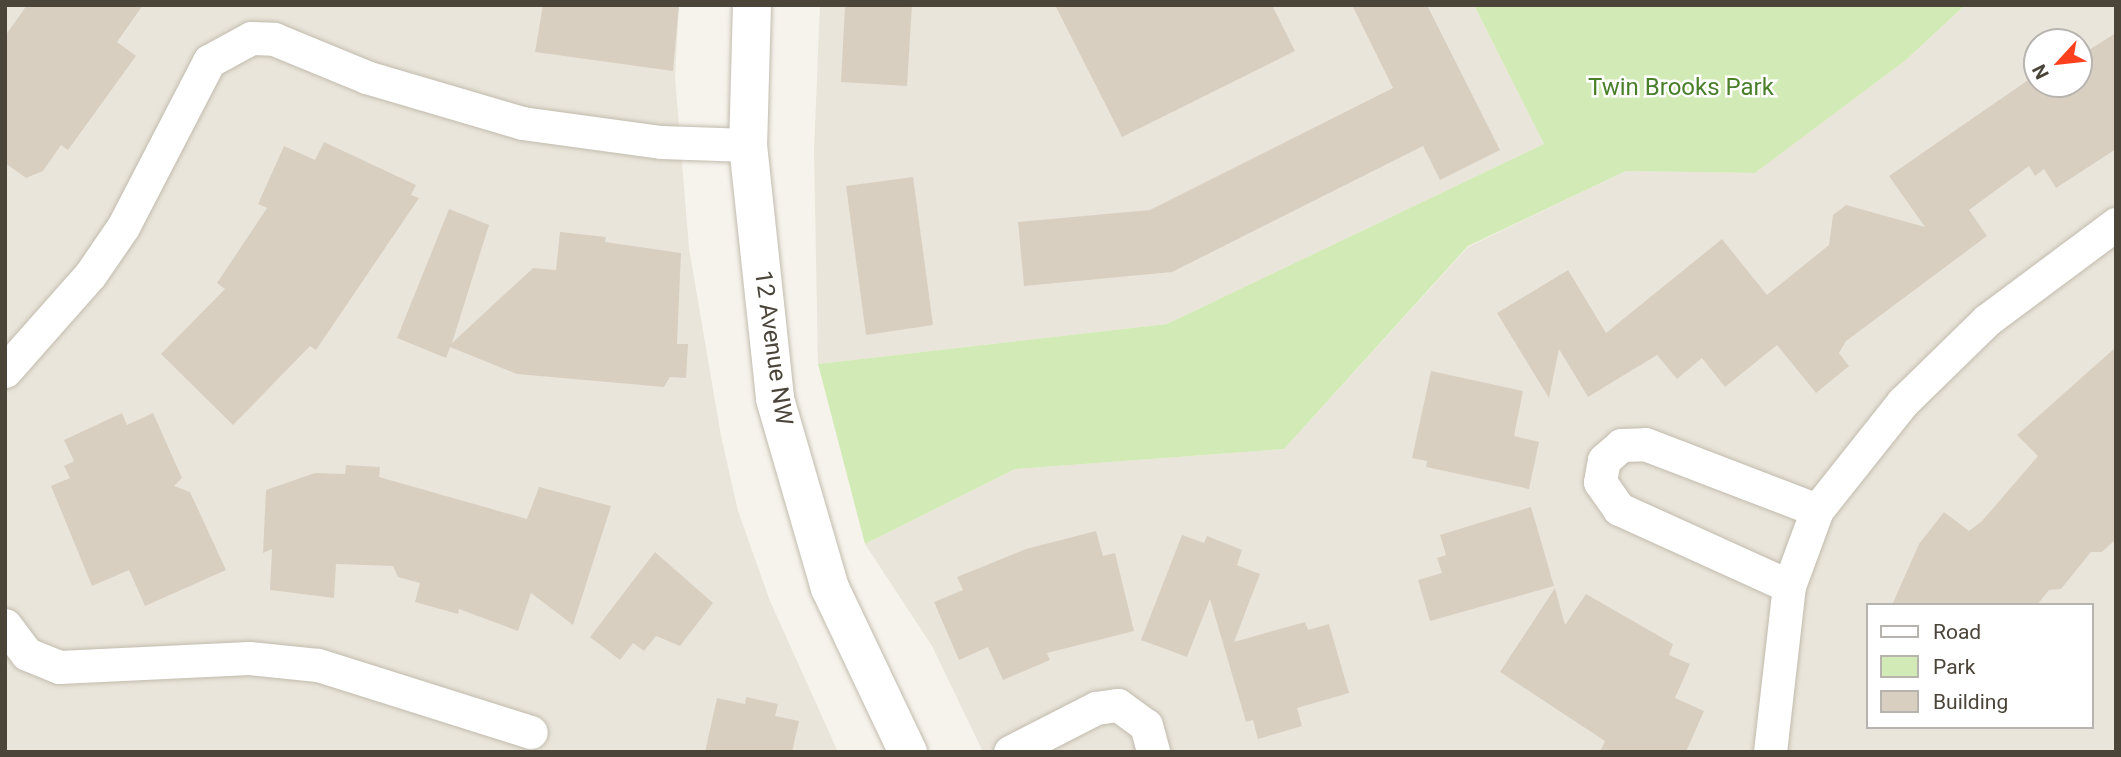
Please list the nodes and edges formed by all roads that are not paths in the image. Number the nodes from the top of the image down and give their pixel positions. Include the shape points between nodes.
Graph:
1 (752, 5) edge
2 (748, 145) junction
3 (2116, 224) edge
4 (5, 371) edge
5 (1818, 510) junction
6 (1789, 586) junction
7 (5, 625) edge
8 (531, 732) dead end
9 (908, 752) edge
10 (1010, 752) edge
11 (1153, 752) edge
12 (1770, 752) edge

1 - 2 street, 12 Avenue NW
2 - 4 street via 661,142 522,123 366,77 274,39 251,38 209,61 123,227 90,275
2 - 9 street, 12 Avenue NW via 778,411 830,588
3 - 5 street via 1987,320 1903,402
5 - 6 street
5 - 6 street via 1645,444 1621,445 1604,460 1600,482 1619,509
6 - 12 street
7 - 8 street via 27,654 59,667 239,658 304,663 374,679
10 - 11 street via 1096,708 1118,705 1146,724

